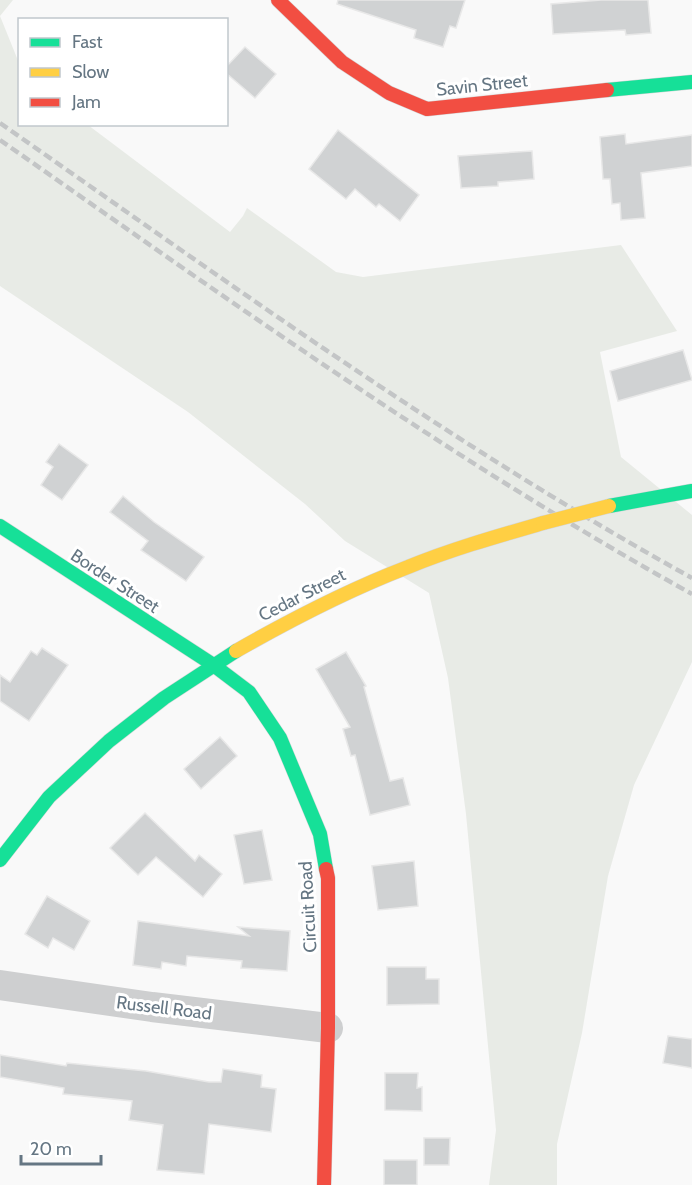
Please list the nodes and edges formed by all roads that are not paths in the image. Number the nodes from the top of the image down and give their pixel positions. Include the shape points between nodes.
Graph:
1 (278, 0) edge
2 (692, 82) edge
3 (692, 491) edge
4 (0, 526) edge
5 (212, 664) junction
6 (0, 860) edge
7 (0, 985) edge
8 (328, 1028) junction
9 (324, 1185) edge

1 - 2 street, Savin Street via 342,62 389,93 427,109
3 - 5 street, Cedar Street, bridge via 609,506 430,557 312,607
4 - 5 street, Border Street
5 - 6 street, Cedar Street via 118,733 65,781 28,821
5 - 8 street, Circuit Road via 249,692 280,738 320,834 328,878
7 - 8 street, Russell Road
8 - 9 street, Circuit Road

